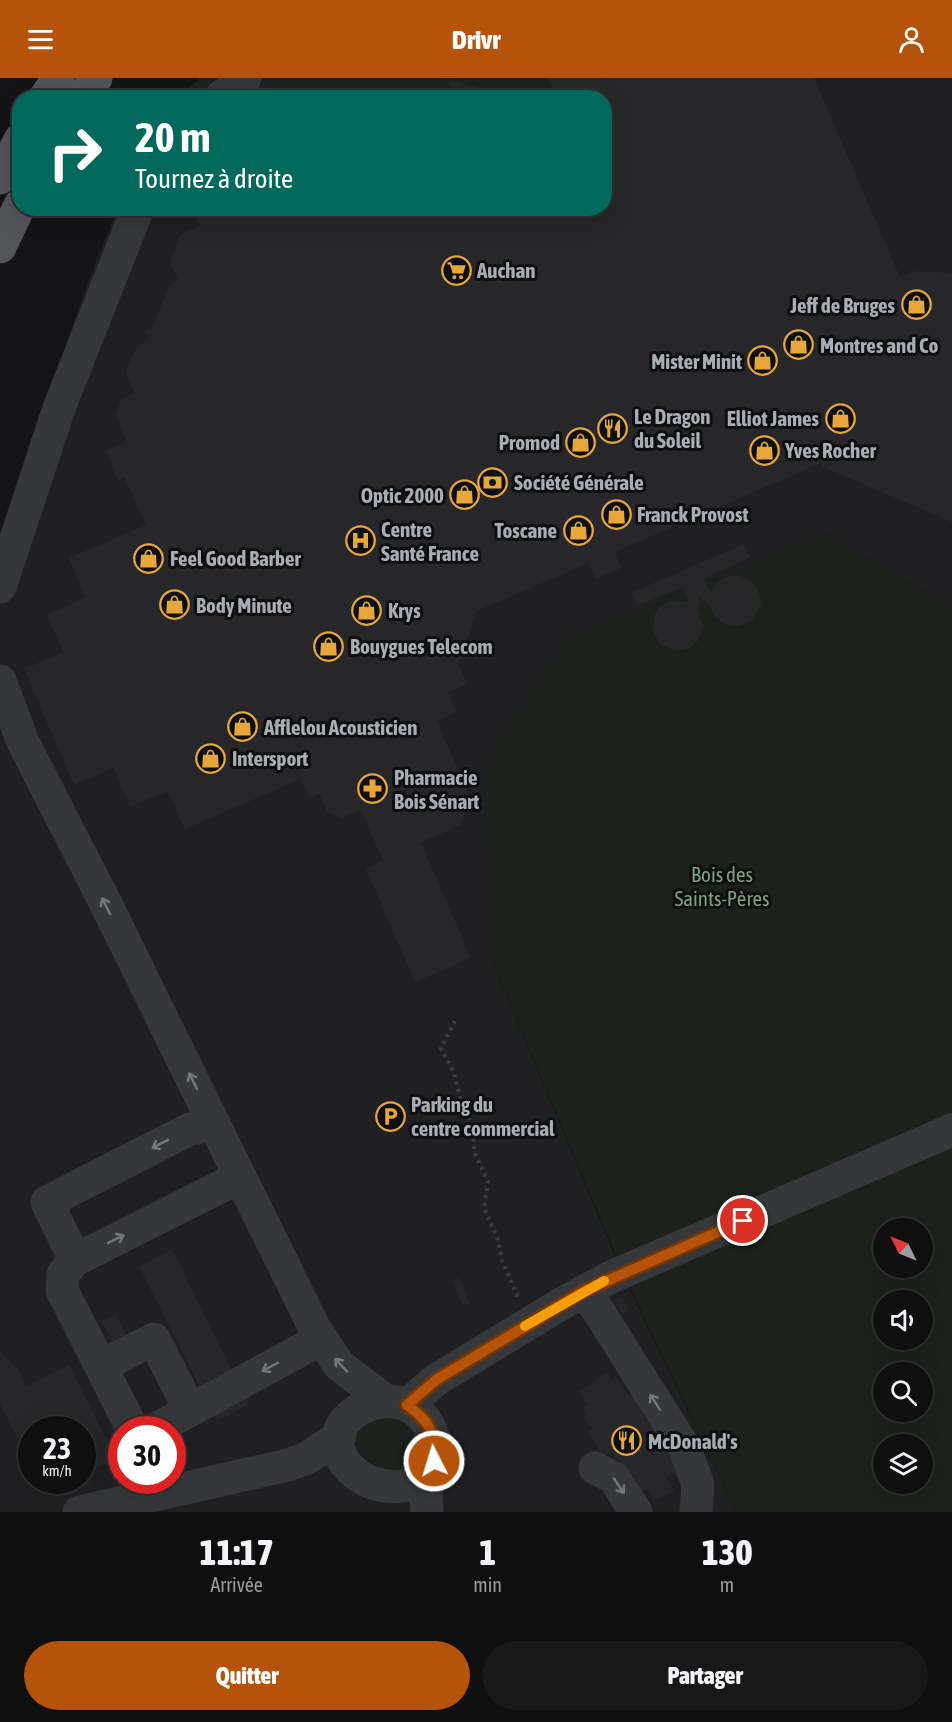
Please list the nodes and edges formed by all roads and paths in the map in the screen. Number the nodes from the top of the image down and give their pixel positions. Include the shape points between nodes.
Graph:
1 (245, 78) edge
2 (230, 90) edge
3 (12, 155) edge
4 (0, 178) edge
5 (15, 216) edge
6 (135, 216) edge
7 (0, 247) edge
8 (0, 587) edge
9 (0, 681) edge
10 (12, 740) edge
11 (455, 1021) dead end
12 (215, 1125) junction
13 (952, 1130) edge
14 (240, 1178) junction
15 (75, 1260) junction
16 (584, 1291) junction
17 (519, 1299) dead end
18 (321, 1339) junction
19 (101, 1366) junction
20 (396, 1403) junction
21 (190, 1410) junction
22 (126, 1416) edge
23 (179, 1416) edge
24 (340, 1436) junction
25 (595, 1468) dead end
26 (428, 1477) junction
27 (347, 1480) junction
28 (163, 1495) edge
29 (694, 1503) edge
30 (389, 1505) edge
31 (79, 1512) edge
32 (427, 1512) edge
33 (636, 1512) edge

1 - 2 street
3 - 4 main road
5 - 7 main road
6 - 8 street via 58,408
9 - 10 street
12 -> 10 street
11 - 17 path via 441,1048 473,1128 474,1151 488,1182 484,1208
12 - 14 street
12 -> 15 street via 190,1129 47,1202
13 - 16 street
15 -> 14 street
14 - 18 street
15 - 19 street via 63,1274 62,1290
16 - 20 street
29 -> 16 street via 684,1447
20 -> 18 street via 339,1365
18 -> 21 street
19 - 21 street via 154,1339
19 - 22 street
20 - 24 street via 371,1404 357,1411
20 - 26 street via 420,1415 430,1428 435,1444
21 - 23 street
24 - 27 street via 340,1466
24 - 28 street via 307,1458 288,1465
25 -> 33 street via 614,1478
26 - 30 street
26 - 32 street
27 - 28 street via 327,1475
27 - 30 street
28 - 31 street

